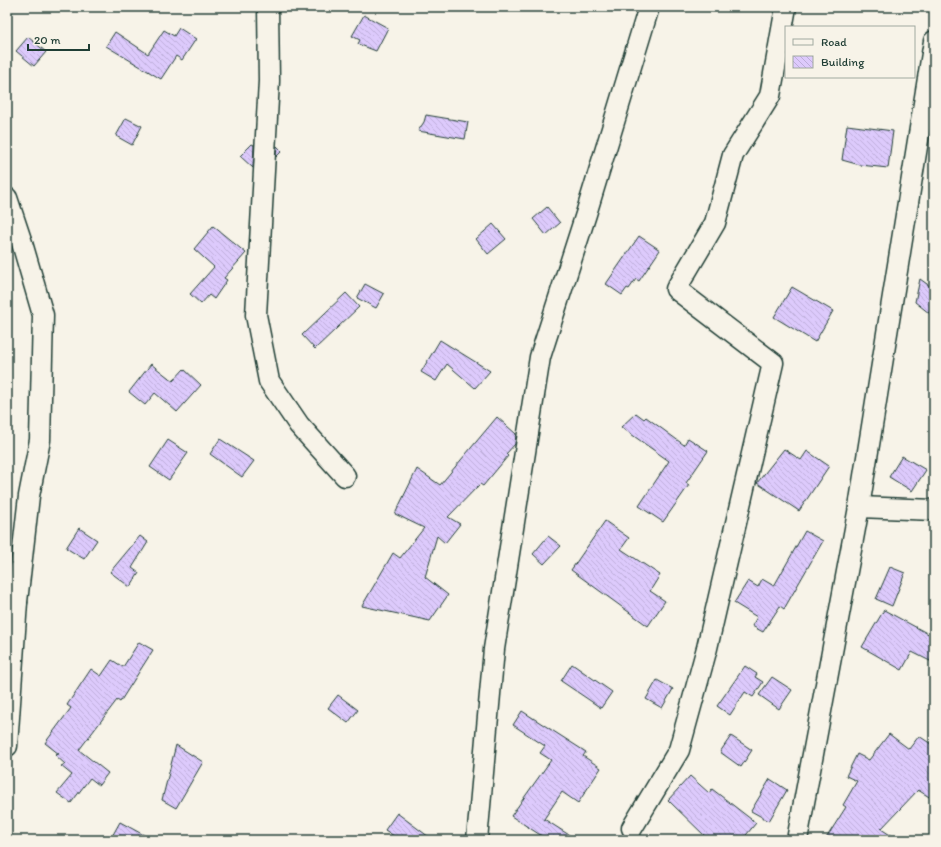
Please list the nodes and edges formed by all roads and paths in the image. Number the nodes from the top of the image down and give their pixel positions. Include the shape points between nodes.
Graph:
1 (268, 7) edge
2 (649, 7) edge
3 (786, 7) edge
4 (934, 41) edge
5 (7, 198) edge
6 (345, 476) dead end
7 (859, 507) junction
8 (934, 510) edge
9 (12, 604) edge
10 (7, 746) edge
11 (632, 828) dead end
12 (477, 840) edge
13 (797, 840) edge

1 - 6 street via 269,81 256,315 269,381 299,425
2 - 12 street via 540,357 494,649
3 - 11 street via 770,96 733,155 715,223 676,289 773,363 707,648 679,750
4 - 7 street
5 - 9 street via 43,315 40,440
7 - 8 street
7 - 13 street
9 - 10 street

